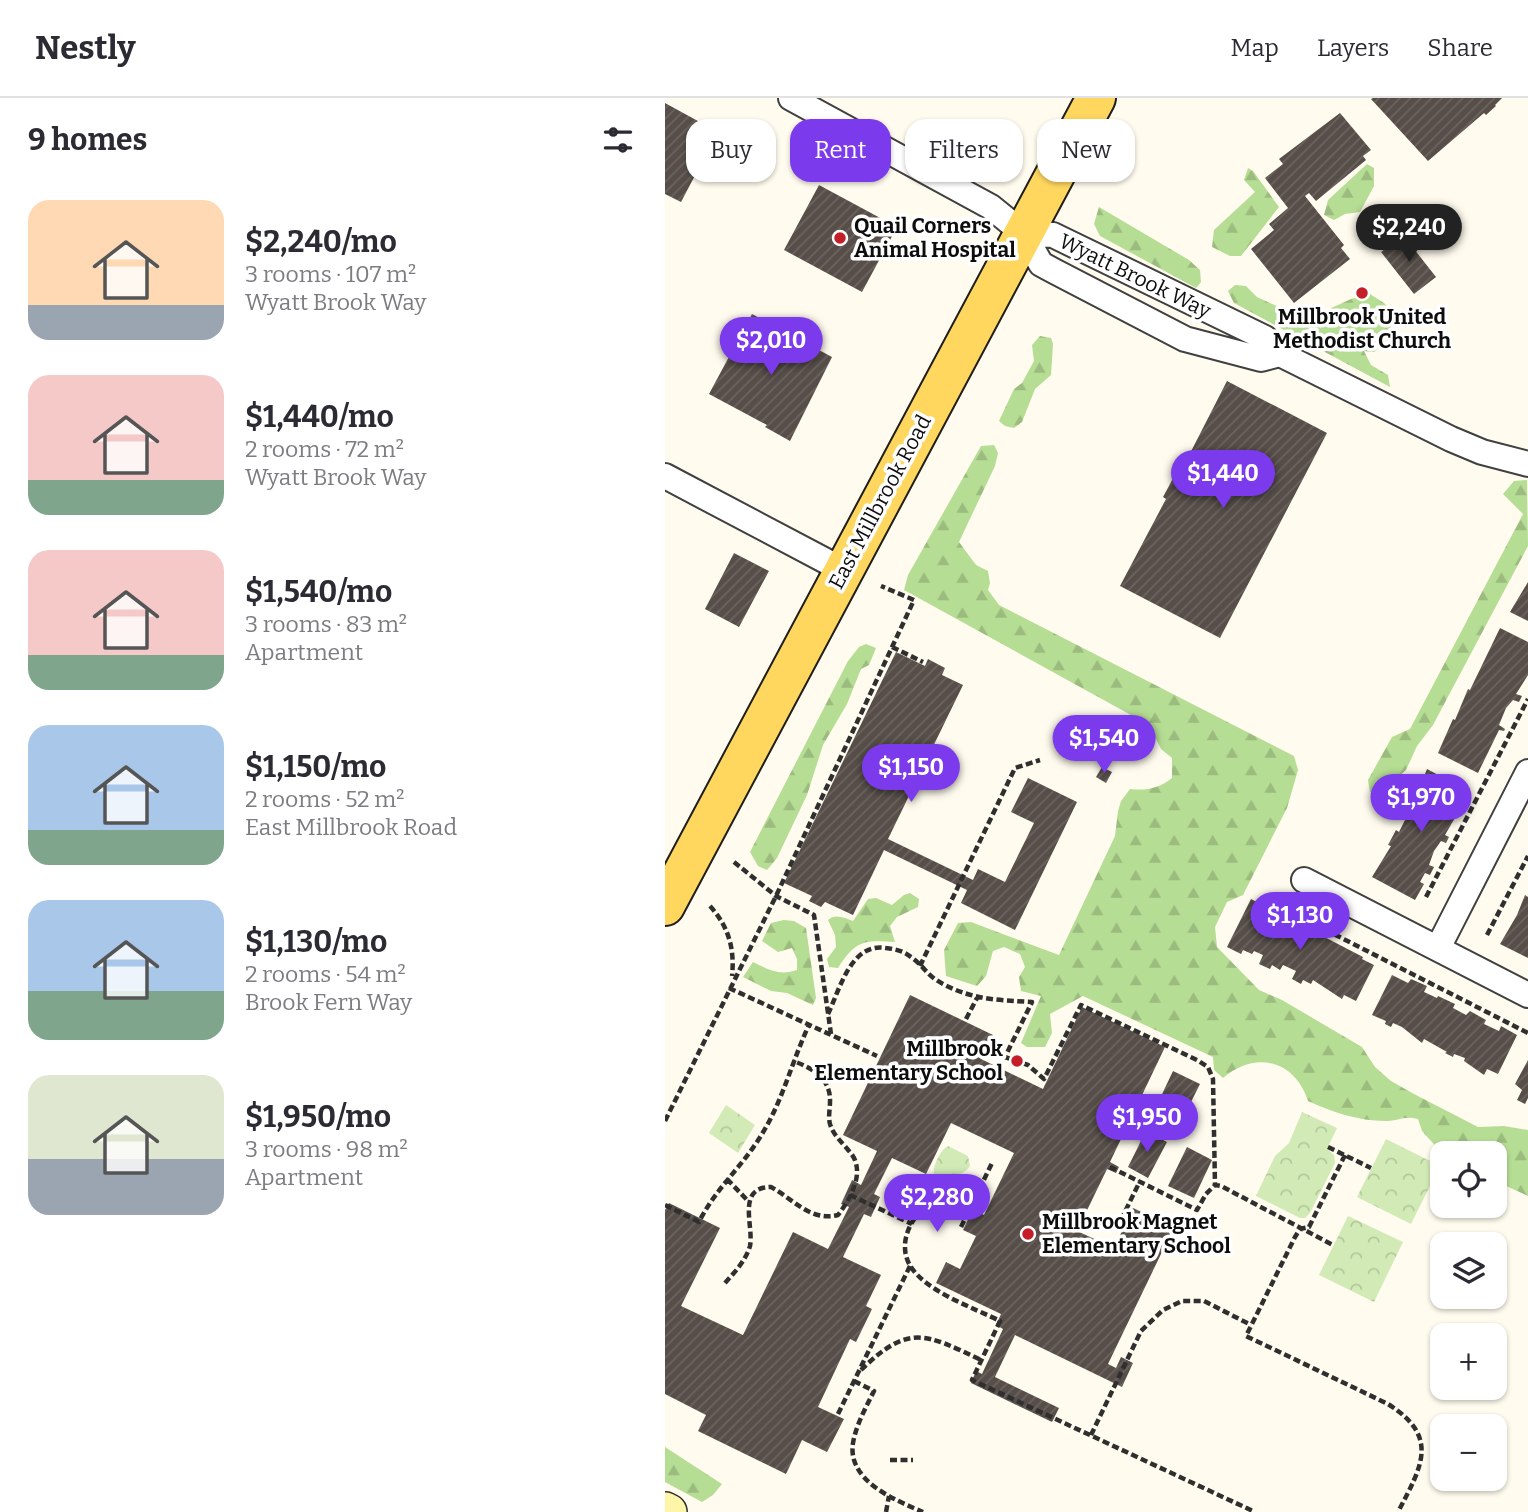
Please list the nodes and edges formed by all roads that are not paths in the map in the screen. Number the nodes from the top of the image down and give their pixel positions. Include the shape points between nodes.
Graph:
1 (791, 98) edge
2 (1097, 98) edge
3 (1023, 233) junction
4 (1280, 354) junction
5 (1528, 464) edge
6 (665, 477) edge
7 (843, 570) junction
8 (1528, 772) edge
9 (1304, 880) dead end
10 (665, 906) edge
11 (1438, 948) junction
12 (1528, 995) edge

1 - 3 street via 977,199
2 - 3 main road, East Millbrook Road
3 - 4 street, Wyatt Brook Way via 1053,235 1265,338
3 - 4 street, Wyatt Brook Way via 1041,264 1185,339 1261,359
3 - 7 main road, East Millbrook Road
4 - 5 street, Wyatt Brook Way via 1451,439
6 - 7 street
7 - 10 main road, East Millbrook Road
8 - 11 street
9 - 11 street
11 - 12 street

